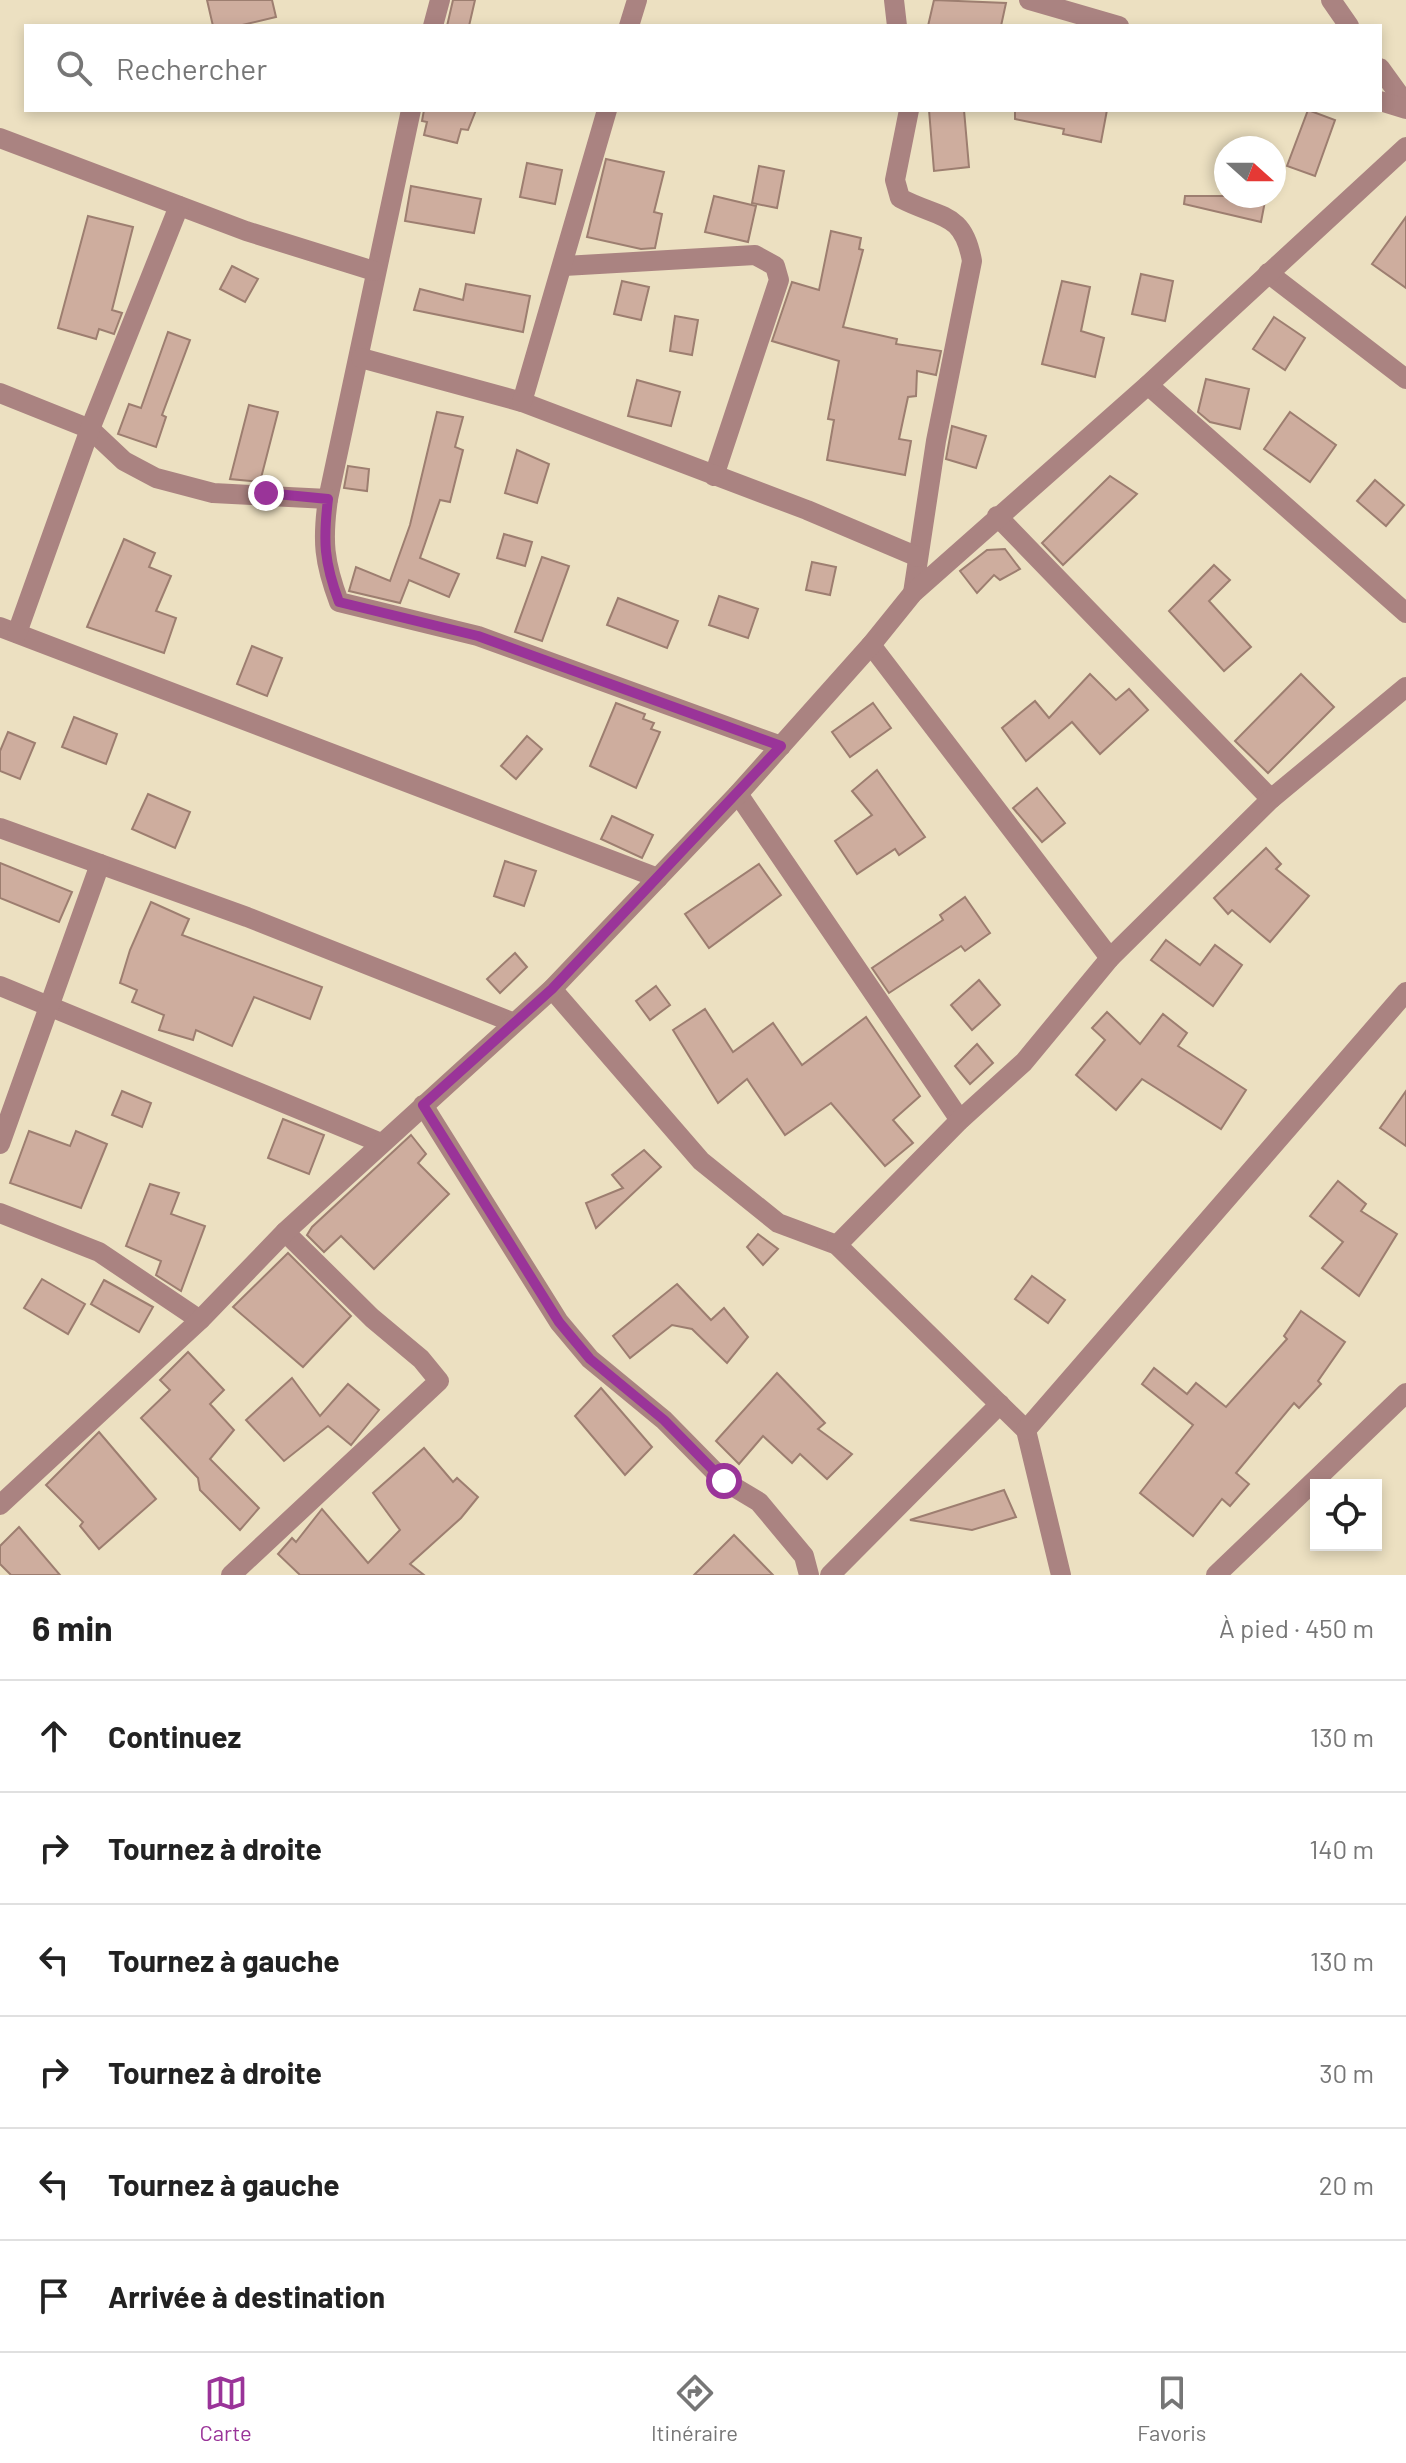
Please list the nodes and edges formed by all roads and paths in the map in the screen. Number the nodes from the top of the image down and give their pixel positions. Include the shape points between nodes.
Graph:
1 (440, 0) edge
2 (637, 0) edge
3 (894, 0) edge
4 (1029, 0) edge
5 (1331, 0) edge
6 (434, 24) edge
7 (630, 24) edge
8 (897, 24) edge
9 (1112, 24) edge
10 (1348, 24) edge
11 (1382, 71) edge
12 (1382, 101) edge
13 (1406, 106) edge
14 (411, 112) edge
15 (606, 112) edge
16 (909, 112) edge
17 (0, 138) edge
18 (1406, 147) edge
19 (179, 206) junction
20 (564, 266) junction
21 (374, 271) junction
22 (1268, 273) junction
23 (361, 358) junction
24 (1406, 379) edge
25 (1148, 385) junction
26 (0, 393) edge
27 (522, 402) junction
28 (90, 429) junction
29 (714, 476) junction
30 (328, 499) junction
31 (997, 516) junction
32 (918, 557) junction
33 (913, 593) junction
34 (1406, 613) edge
35 (8, 630) edge
36 (871, 645) junction
37 (1406, 687) edge
38 (781, 746) junction
39 (738, 794) junction
40 (1271, 799) junction
41 (0, 828) edge
42 (100, 864) junction
43 (658, 878) junction
44 (1110, 958) junction
45 (0, 986) edge
46 (552, 989) junction
47 (1406, 992) edge
48 (49, 1006) junction
49 (512, 1022) junction
50 (423, 1105) junction
51 (960, 1120) junction
52 (381, 1143) junction
53 (0, 1144) edge
54 (0, 1213) edge
55 (285, 1232) junction
56 (837, 1245) junction
57 (200, 1320) junction
58 (1406, 1393) edge
59 (1000, 1404) junction
60 (1026, 1430) junction
61 (0, 1505) edge
62 (231, 1575) edge
63 (809, 1575) edge
64 (830, 1575) edge
65 (1061, 1575) edge
66 (1216, 1575) edge

1 - 6 street
2 - 7 street
3 - 8 street
4 - 9 street
5 - 10 street
11 - 13 street
12 - 13 street
14 - 21 street
15 - 20 street
16 - 32 street via 895,180 900,198 959,224 972,261
17 - 19 street
18 - 22 street
19 - 21 street
19 - 28 street
20 - 27 street
20 - 29 street via 755,255 775,266 779,280
21 - 23 street
22 - 24 street
22 - 25 street
23 - 27 street
23 - 30 street
25 - 31 street
25 - 34 street
26 - 28 street
27 - 29 street
28 - 30 street via 124,461 156,478 213,493
28 - 35 street
29 - 32 street
30 - 38 street via 322,542 339,602 478,636
31 - 33 street
31 - 40 street
32 - 33 street
33 - 36 street
35 - 43 street
36 - 38 street
36 - 44 street
37 - 40 street
38 - 39 street
39 - 43 street
39 - 51 street
40 - 44 street
41 - 42 street
42 - 48 street
42 - 49 street
43 - 46 street
44 - 51 street via 1024,1062
45 - 48 street
46 - 49 street
46 - 56 street via 701,1161 778,1223
47 - 60 street
48 - 52 street
48 - 53 street
49 - 50 street
50 - 52 street
50 - 63 street via 559,1322 582,1350 664,1420 724,1481 759,1502 804,1556
51 - 56 street
52 - 55 street
54 - 57 street via 99,1252
55 - 57 street
55 - 62 street via 439,1381
56 - 59 street
57 - 61 street
58 - 66 street
59 - 60 street
59 - 64 street
60 - 65 street

